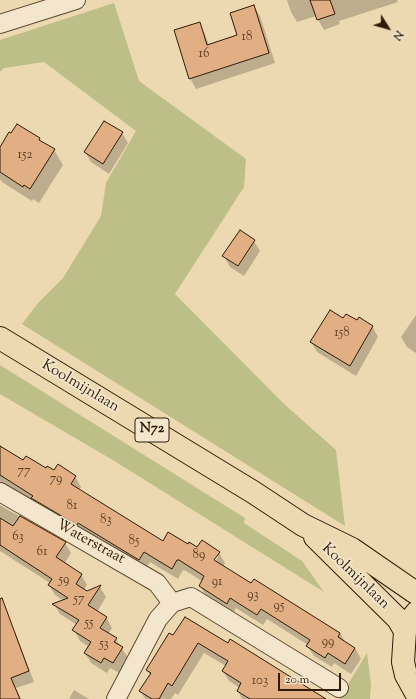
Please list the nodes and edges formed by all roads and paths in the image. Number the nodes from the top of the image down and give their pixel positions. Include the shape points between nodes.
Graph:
1 (76, 0) edge
2 (0, 24) edge
3 (0, 338) edge
4 (0, 492) edge
5 (303, 525) junction
6 (416, 593) edge
7 (172, 603) junction
8 (411, 622) edge
9 (339, 688) dead end
10 (412, 693) edge
11 (116, 699) edge

1 - 2 street
3 - 5 main road, Koolmijnlaan / N72
4 - 7 street, Waterstraat via 157,583
5 - 6 main road, Koolmijnlaan / N72 via 352,549
5 - 8 main road, Koolmijnlaan / N72 via 398,619
7 - 9 street via 191,597
7 - 11 street via 158,619
8 - 10 main road, Koolmijnlaan / N72 via 403,662

